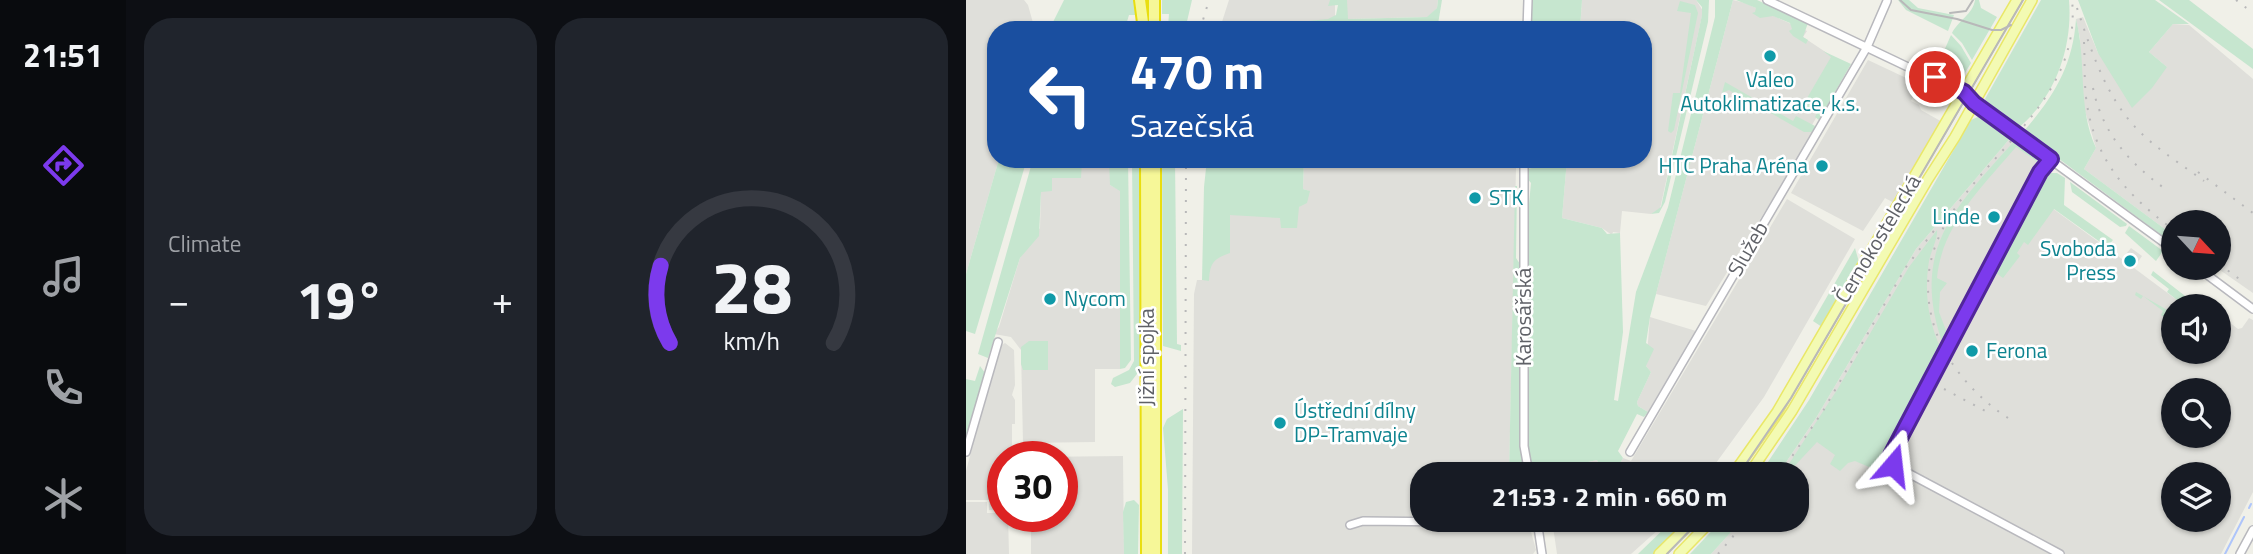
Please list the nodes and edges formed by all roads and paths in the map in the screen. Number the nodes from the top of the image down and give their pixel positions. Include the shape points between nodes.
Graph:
1 (1140, 0) edge
2 (1154, 0) edge
3 (1528, 0) edge
4 (1767, 0) edge
5 (2017, 0) edge
6 (2032, 0) edge
7 (1887, 1) edge
8 (1143, 21) edge
9 (1154, 21) edge
10 (1527, 21) edge
11 (1867, 47) junction
12 (1967, 96) junction
13 (2051, 159) junction
14 (1146, 168) edge
15 (1155, 168) edge
16 (1524, 168) edge
17 (2161, 240) edge
18 (2213, 280) edge
19 (2253, 309) edge
20 (998, 342) dead end
21 (1781, 404) junction
22 (1792, 411) junction
23 (966, 452) edge
24 (1630, 452) dead end
25 (1527, 462) edge
26 (1741, 462) edge
27 (1757, 462) edge
28 (1410, 521) edge
29 (1350, 525) dead end
30 (2253, 530) edge
31 (1539, 532) edge
32 (1682, 532) edge
33 (1700, 532) edge
34 (1147, 554) edge
35 (1155, 554) edge
36 (1542, 554) edge
37 (1659, 554) edge
38 (1679, 554) edge
39 (2060, 554) edge
40 (2240, 554) edge

1 - 8 highway
2 - 9 highway
3 - 10 street
4 - 11 street
5 - 12 main road, Černokostelecká
6 - 12 main road, Černokostelecká
7 - 11 street, Služeb
11 - 12 street
11 - 24 street, Služeb
12 - 13 street
12 - 21 main road, Černokostelecká
12 - 22 main road, Černokostelecká via 1928,179
13 - 17 street
13 - 39 street via 1890,457 1893,465
14 - 34 highway, Jižní spojka
15 - 35 highway, Jižní spojka
16 - 25 street, Karosářská
18 - 19 street
20 - 23 street
21 - 22 street
21 - 26 main road, Černokostelecká
22 - 27 main road, Černokostelecká
28 - 29 street
30 - 40 street
31 - 36 street
32 - 37 main road
33 - 38 main road

